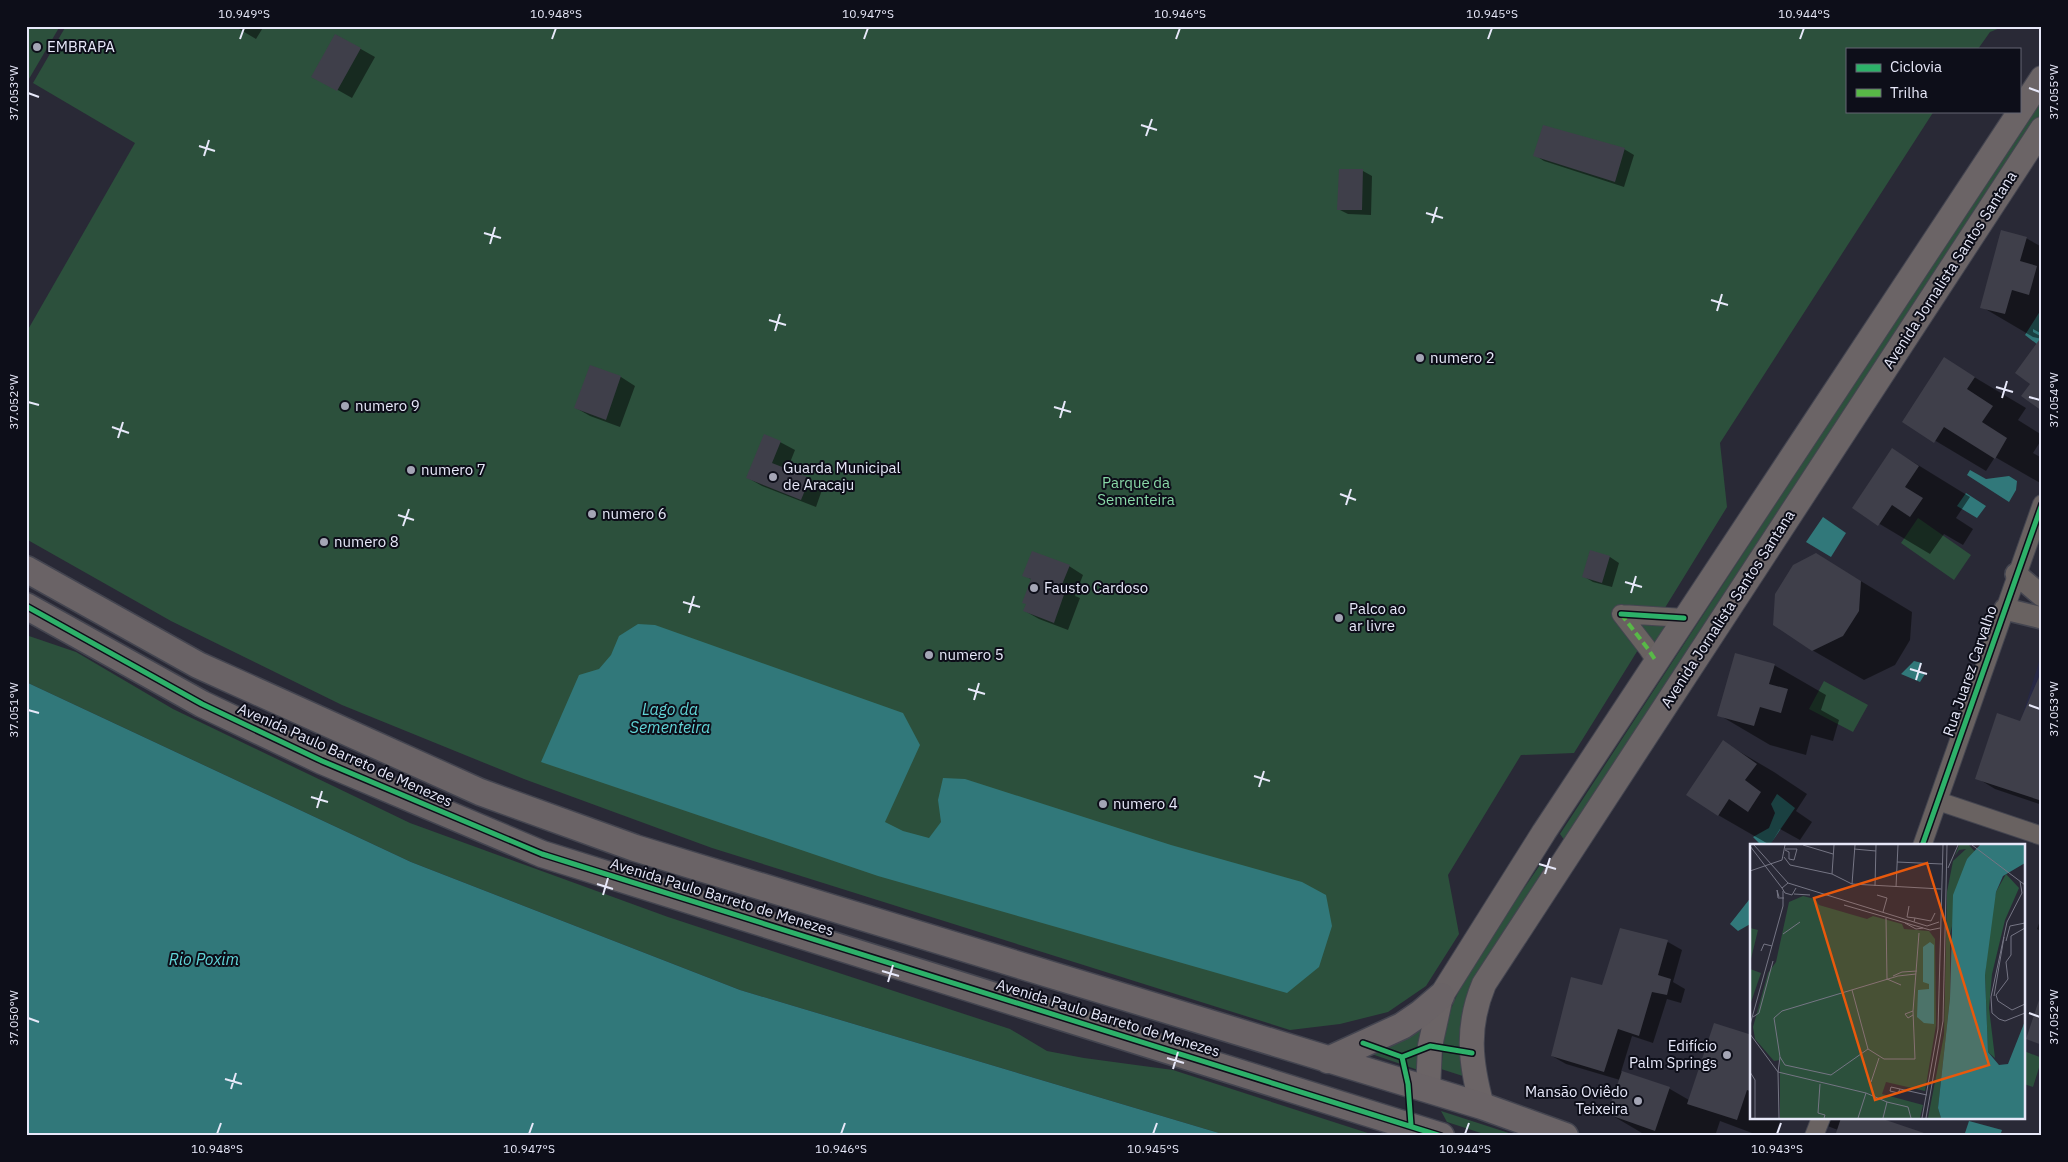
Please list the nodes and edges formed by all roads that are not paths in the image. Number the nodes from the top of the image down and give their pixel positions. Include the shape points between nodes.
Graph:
1 (2042, 78) edge
2 (2020, 111) edge
3 (2019, 112) edge
4 (2042, 130) edge
5 (2042, 504) edge
6 (26, 569) edge
7 (2016, 574) junction
8 (2042, 596) edge
9 (26, 606) edge
10 (2005, 609) junction
11 (1684, 618) junction
12 (2042, 618) edge
13 (1656, 661) junction
14 (1938, 801) junction
15 (1544, 832) junction
16 (2042, 836) edge
17 (1923, 844) edge
18 (1558, 870) junction
19 (1441, 996) junction
20 (1328, 1060) junction
21 (1428, 1090) junction
22 (1482, 1106) junction
23 (1820, 1120) edge
24 (1439, 1135) edge
25 (1565, 1136) edge
26 (1814, 1136) edge

1 - 2 main road, Avenida Jornalista Santos Santana
3 - 11 main road, Avenida Jornalista Santos Santana
4 - 18 main road, Avenida Jornalista Santos Santana
5 - 7 street, Rua Juarez Carvalho
6 - 20 main road, Avenida Paulo Barreto de Menezes via 198,665 480,792 635,848
7 - 8 street
7 - 10 street, Rua Juarez Carvalho
9 - 24 main road, Avenida Paulo Barreto de Menezes via 210,708 322,761 542,854
10 - 12 street
10 - 14 street, Rua Juarez Carvalho
11 - 13 main road, Avenida Jornalista Santos Santana
11 - 13 street via 1621,614
13 - 15 main road, Avenida Jornalista Santos Santana
14 - 16 street
14 - 17 street, Rua Juarez Carvalho
15 - 18 main road via 1541,857
15 - 19 main road, Avenida Jornalista Santos Santana
18 - 22 main road, Avenida Jornalista Santos Santana via 1493,968 1477,1002 1471,1039 1474,1076
19 - 20 main road via 1402,1026
19 - 21 main road, Avenida Jornalista Santos Santana via 1430,1046
20 - 21 main road, Avenida Paulo Barreto de Menezes
21 - 22 main road, Avenida Paulo Barreto de Menezes
21 - 24 main road
22 - 25 main road, Avenida Paulo Barreto de Menezes
23 - 26 street

